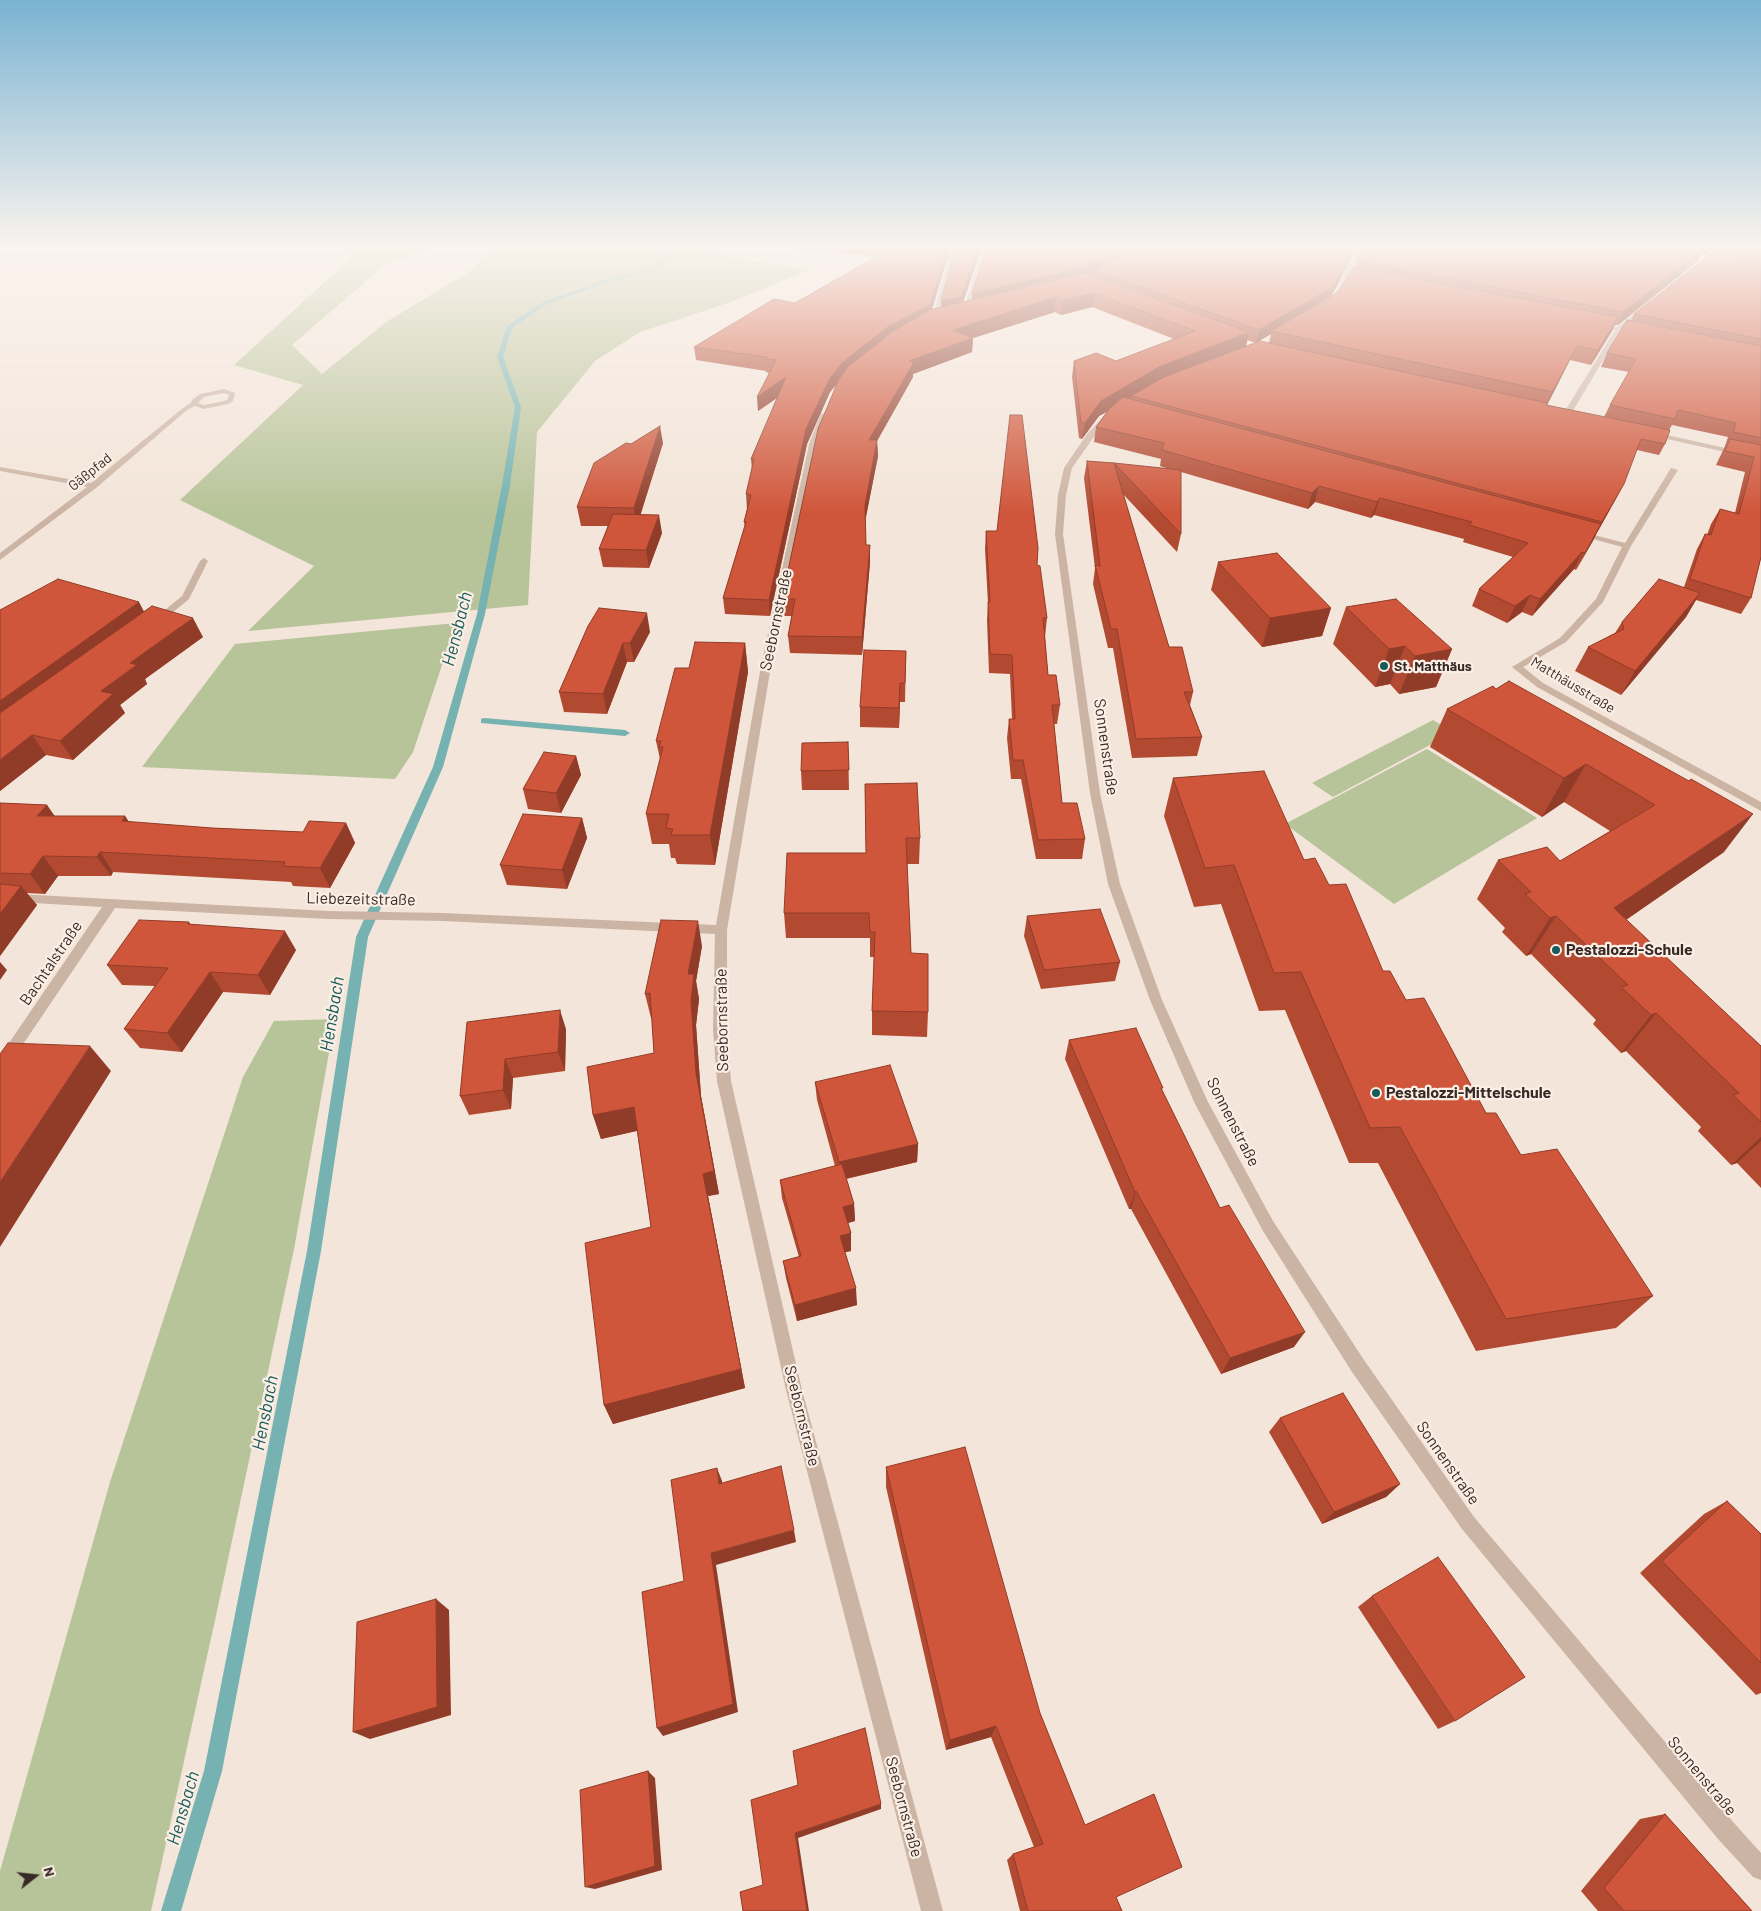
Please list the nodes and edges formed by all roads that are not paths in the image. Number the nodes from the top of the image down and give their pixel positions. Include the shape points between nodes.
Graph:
1 (1614, 336) edge
2 (194, 404) junction
3 (1119, 408) edge
4 (826, 410) edge
5 (1558, 412) edge
6 (1567, 414) junction
7 (1576, 416) edge
8 (1642, 431) edge
9 (1761, 458) edge
10 (0, 468) edge
11 (1674, 470) dead end
12 (93, 486) junction
13 (1570, 530) edge
14 (1627, 546) junction
15 (0, 557) edge
16 (204, 561) dead end
17 (151, 626) edge
18 (1761, 807) edge
19 (0, 897) edge
20 (112, 902) junction
21 (721, 930) junction
22 (0, 1067) edge
23 (1761, 1869) edge
24 (932, 1911) edge

1 - 6 street
2 - 2 street, Gäßpfad via 219,405 231,400 233,394 224,391 209,393 196,398
2 - 12 street, Gäßpfad
3 - 23 street, Sonnenstraße via 1103,420 1068,468 1059,534 1095,792 1114,884 1160,1008 1202,1104 1268,1226 1358,1366 1468,1522 1726,1832
4 - 21 street, Seebornstraße via 813,444 766,666
5 - 6 street
6 - 7 street
8 - 9 street
10 - 12 street
11 - 14 street, Matthäusstraße
12 - 15 street, Gäßpfad
13 - 14 street
14 - 18 street, Matthäusstraße via 1600,600 1570,634 1517,668 1540,685
16 - 17 street via 186,597
19 - 20 street, Liebezeitstraße
20 - 21 street, Liebezeitstraße via 328,916 443,917
20 - 22 street, Bachtalstraße
21 - 24 street, Seebornstraße via 720,1029 724,1081 794,1390

